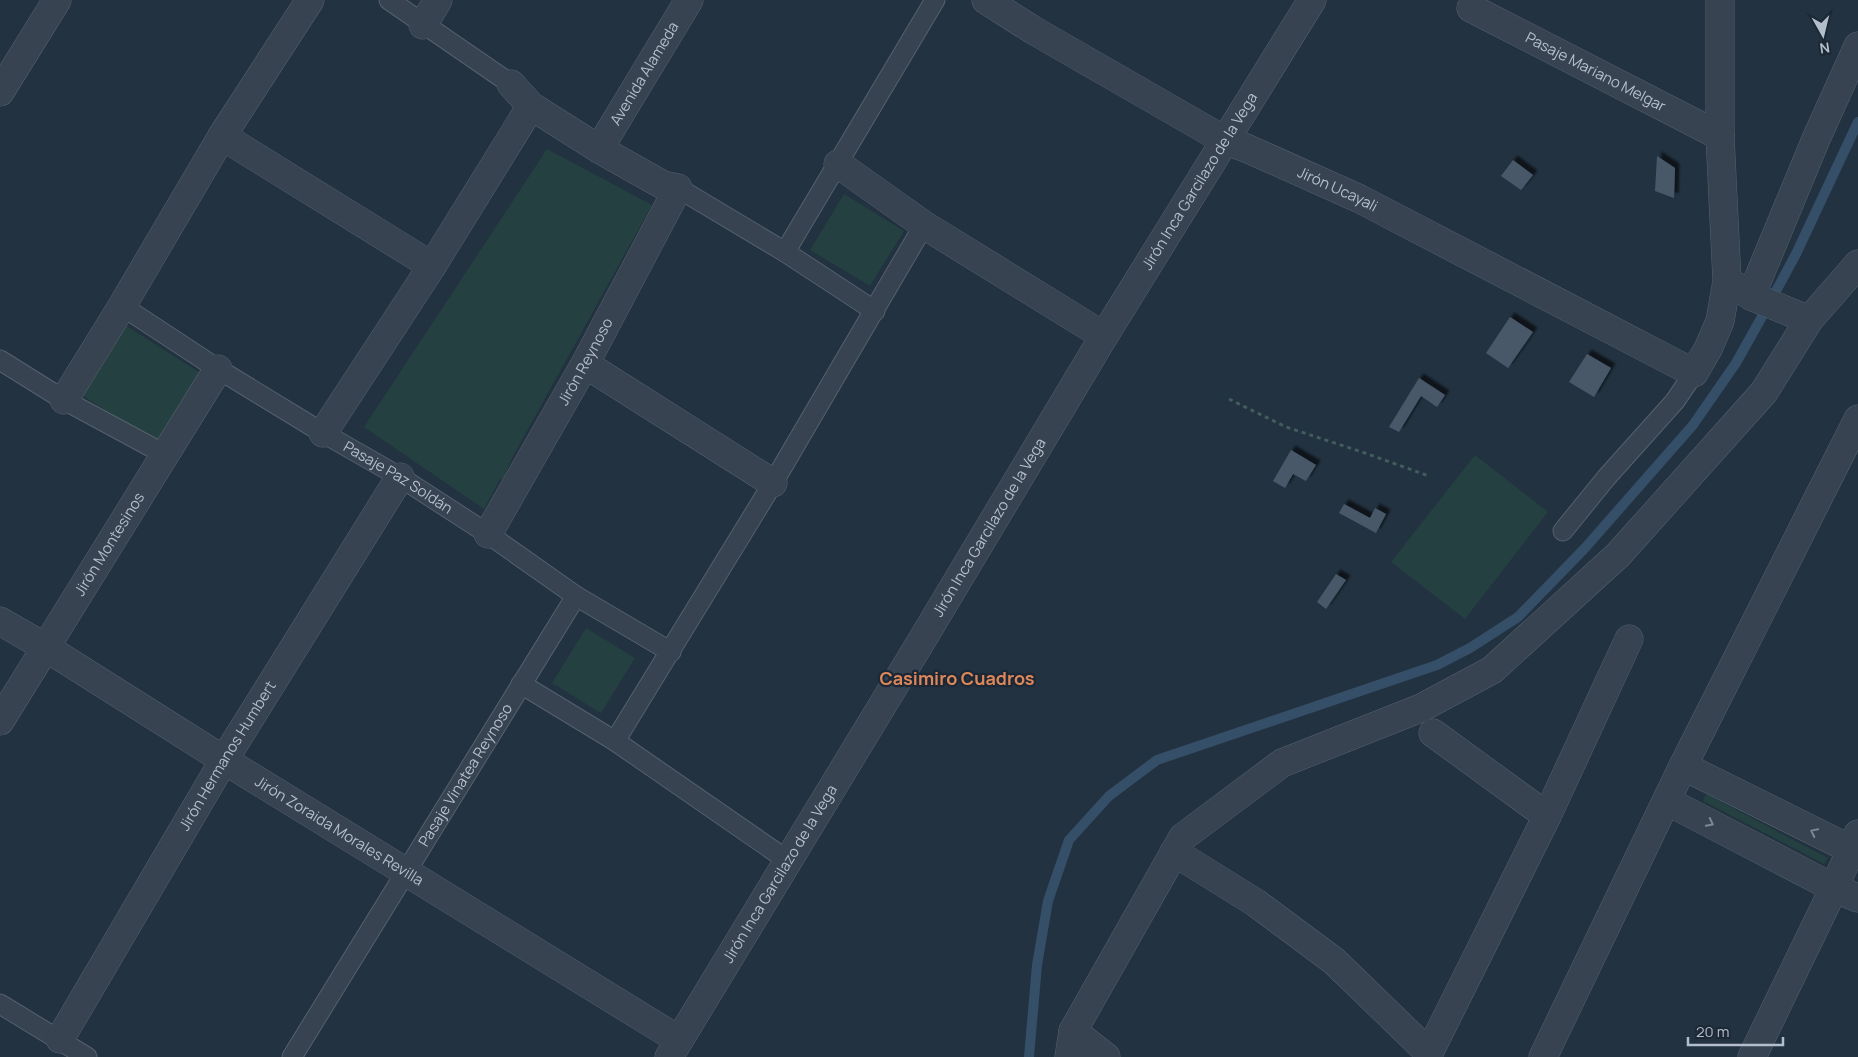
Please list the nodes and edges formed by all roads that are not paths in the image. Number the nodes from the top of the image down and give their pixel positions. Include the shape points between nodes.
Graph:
1 (57, 0) edge
2 (310, 0) edge
3 (389, 0) edge
4 (438, 0) edge
5 (689, 0) edge
6 (935, 0) edge
7 (986, 0) edge
8 (1312, 0) edge
9 (1720, 0) edge
10 (1471, 8) dead end
11 (423, 25) junction
12 (1858, 46) edge
13 (511, 84) joint
14 (0, 92) edge
15 (531, 106) junction
16 (222, 136) junction
17 (1720, 136) junction
18 (1226, 141) junction
19 (599, 149) junction
20 (838, 164) junction
21 (678, 188) junction
22 (924, 225) junction
23 (785, 252) junction
24 (1858, 264) edge
25 (432, 266) junction
26 (1728, 281) junction
27 (1751, 296) junction
28 (122, 306) junction
29 (875, 310) junction
30 (1809, 320) junction
31 (1104, 336) junction
32 (0, 360) edge
33 (584, 364) junction
34 (218, 369) junction
35 (1694, 373) junction
36 (64, 400) junction
37 (1856, 426) edge
38 (323, 433) junction
39 (164, 454) junction
40 (400, 477) junction
41 (773, 483) junction
42 (1563, 530) dead end
43 (488, 534) junction
44 (576, 596) junction
45 (0, 621) edge
46 (1629, 639) dead end
47 (45, 648) junction
48 (670, 652) junction
49 (521, 684) junction
50 (0, 721) edge
51 (1433, 733) dead end
52 (614, 741) junction
53 (224, 760) junction
54 (1683, 766) junction
55 (1667, 801) junction
56 (1547, 816) junction
57 (1855, 846) edge
58 (1174, 852) junction
59 (787, 860) junction
60 (406, 872) junction
61 (1846, 893) edge
62 (0, 1004) edge
63 (1073, 1030) junction
64 (60, 1040) junction
65 (674, 1049) edge
66 (1428, 1055) edge
67 (86, 1057) edge
68 (292, 1057) edge
69 (1069, 1057) edge
70 (1106, 1057) edge
71 (1543, 1057) edge
72 (1752, 1057) edge

1 - 14 street
2 - 16 street
3 - 11 lane
4 - 11 street
5 - 19 street, Avenida Alameda
6 - 20 lane
7 - 18 street, Jirón Ucayali
8 - 18 street, Jirón Inca Garcilazo de la Vega
9 - 17 street
10 - 17 street, Pasaje Mariano Melgar
11 - 13 lane
12 - 27 street
13 - 15 street
15 - 19 street
15 - 25 street
16 - 25 street
16 - 28 street
17 - 26 street
18 - 31 street, Jirón Inca Garcilazo de la Vega
18 - 35 street, Jirón Ucayali via 1360,199
19 - 21 street via 663,185
20 - 22 street
20 - 23 lane
21 - 23 lane
21 - 33 street, Jirón Reynoso
22 - 29 lane
22 - 31 street
23 - 29 lane
24 - 30 street
25 - 38 street
26 - 27 street
26 - 35 street via 1720,321
27 - 30 street
28 - 34 lane, Pasaje Paz Soldán
28 - 36 street
29 - 41 lane
30 - 58 street via 1764,392 1618,555 1492,670 1421,708 1282,763 1183,837
31 - 59 street, Jirón Inca Garcilazo de la Vega
32 - 36 lane
33 - 41 street
33 - 43 street, Jirón Reynoso
34 - 38 lane, Pasaje Paz Soldán
34 - 39 street, Jirón Montesinos
35 - 42 lane via 1675,401
36 - 39 lane
37 - 54 street
38 - 40 lane, Pasaje Paz Soldán
39 - 47 street, Jirón Montesinos
40 - 43 lane, Pasaje Paz Soldán
40 - 53 street, Jirón Hermanos Humbert
41 - 48 lane
43 - 44 lane, Pasaje Paz Soldán
44 - 48 lane, Pasaje Paz Soldán
44 - 49 lane, Pasaje Vinatea Reynoso
45 - 47 street, Jirón Zoraida Morales Revilla
46 - 56 street
47 - 50 street, Jirón Montesinos
47 - 53 street, Jirón Zoraida Morales Revilla
48 - 52 lane
49 - 52 lane
49 - 60 lane, Pasaje Vinatea Reynoso
51 - 56 street
52 - 59 lane
53 - 60 street, Jirón Zoraida Morales Revilla
53 - 64 street, Jirón Hermanos Humbert
54 - 55 street
57 -> 54 street
55 -> 61 street
55 - 71 street
56 - 66 street
57 - 61 street
58 - 63 street
58 - 66 street via 1256,903 1334,962
59 - 65 street, Jirón Inca Garcilazo de la Vega
60 - 65 street, Jirón Zoraida Morales Revilla
60 - 68 lane, Pasaje Vinatea Reynoso
61 - 72 street
62 - 64 lane
63 - 69 street
63 - 70 street
64 - 67 lane

